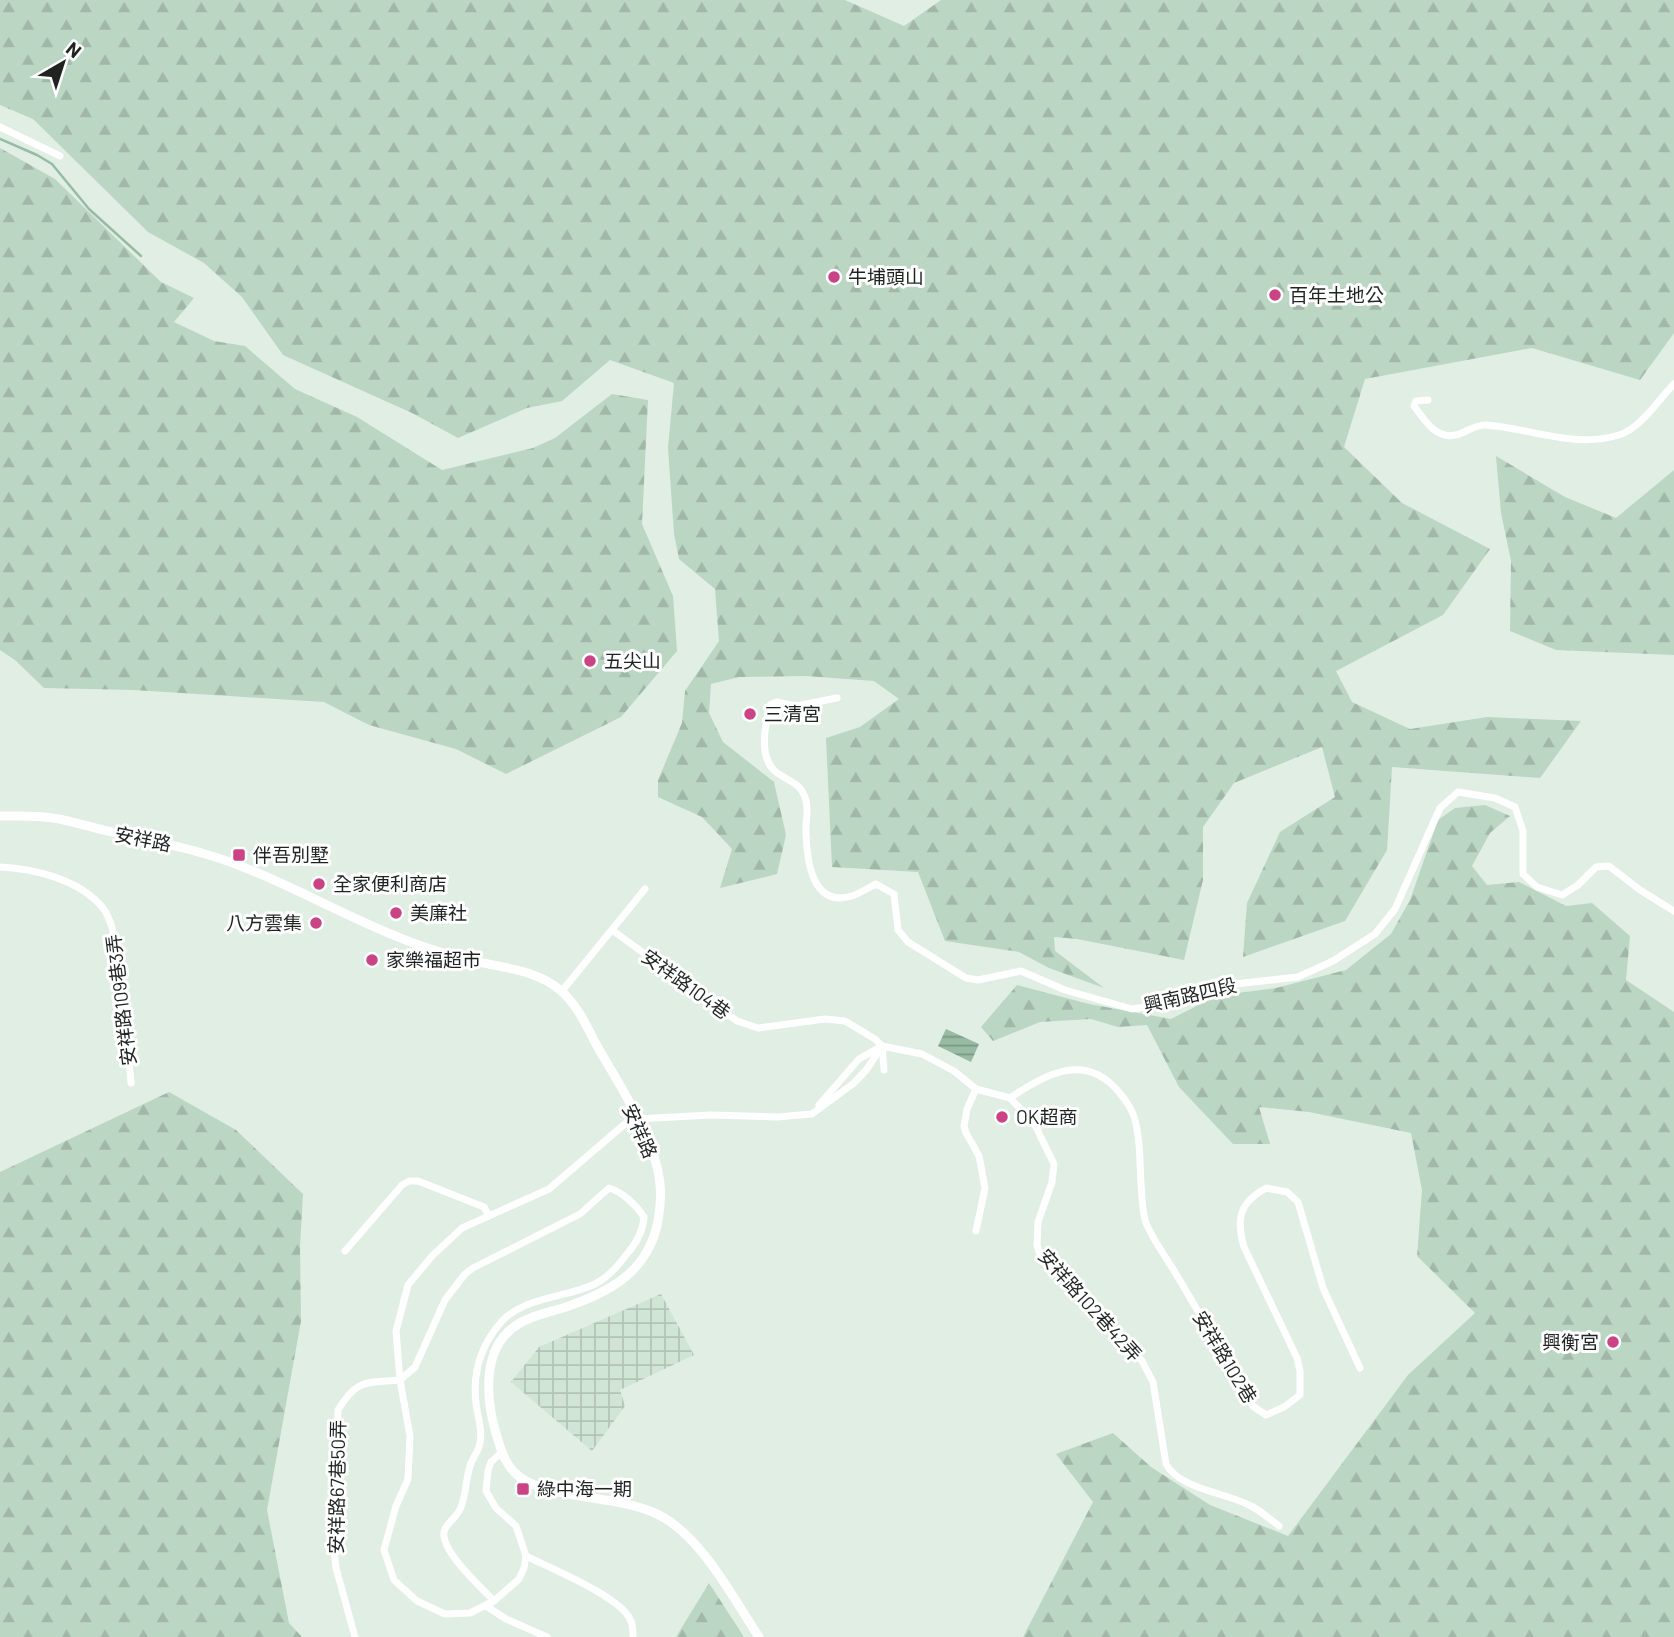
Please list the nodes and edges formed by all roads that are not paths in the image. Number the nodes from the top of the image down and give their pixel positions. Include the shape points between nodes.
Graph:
1 (0, 127) edge
2 (60, 156) dead end
3 (1674, 384) edge
4 (1428, 400) dead end
5 (837, 698) dead end
6 (0, 816) edge
7 (0, 867) edge
8 (645, 889) dead end
9 (1674, 911) edge
10 (612, 930) junction
11 (562, 991) junction
12 (882, 1046) junction
13 (884, 1070) dead end
14 (131, 1083) dead end
15 (976, 1089) junction
16 (1010, 1098) junction
17 (812, 1114) junction
18 (636, 1119) junction
19 (489, 1216) junction
20 (976, 1231) dead end
21 (345, 1251) dead end
22 (1360, 1368) dead end
23 (400, 1380) junction
24 (502, 1452) junction
25 (1279, 1526) dead end
26 (526, 1556) junction
27 (494, 1601) junction
28 (486, 1606) junction
29 (355, 1637) edge
30 (547, 1637) edge
31 (633, 1637) edge
32 (759, 1637) edge

1 - 2 street
3 - 4 street via 1639,422 1622,434 1600,439 1570,440 1480,424 1446,436 1433,430 1414,406 1416,401
5 - 9 street, 興南路四段 via 796,706 777,702 770,705 768,714 766,758 775,771 800,786 807,802 806,833 814,883 839,897 876,884 894,894 898,930 908,942 966,978 1021,971 1065,990 1132,1009 1217,986 1298,976 1333,961 1375,934 1395,909 1440,808 1458,792 1495,798 1515,807 1524,831 1523,874 1537,887 1562,895 1596,867 1609,866
6 - 11 street, 安祥路 via 58,818 196,849 407,940 532,974
7 - 14 street, 安祥路109巷3弄 via 45,874 73,885 103,908 117,938
8 - 10 street
10 - 11 street
10 - 12 street, 安祥路104巷 via 737,1021 758,1028 825,1018 845,1021
11 - 18 street, 安祥路
12 - 13 street
12 - 15 street via 922,1054
12 - 17 street via 854,1083
12 - 17 street via 859,1059
15 - 16 street
15 - 20 street via 964,1126 979,1156 985,1188
16 - 22 street, 安祥路102巷 via 1054,1074 1079,1069 1105,1076 1132,1108 1145,1220 1254,1408 1266,1415 1284,1407 1300,1395 1301,1384 1297,1357 1240,1232 1241,1211 1251,1196 1266,1188 1287,1192 1297,1202 1324,1289
16 - 25 street, 安祥路102巷42弄 via 1034,1123 1054,1164 1038,1222 1039,1252 1142,1361 1153,1382 1170,1471 1193,1485 1251,1506
17 - 18 street
18 - 19 street via 550,1189
18 - 24 street, 安祥路 via 649,1144 660,1184 658,1222 649,1248 628,1275 604,1293 518,1324 499,1343 492,1355 488,1390
19 - 21 street via 484,1208 409,1181
19 - 23 street via 462,1228 408,1285 396,1331
23 - 27 street via 415,1367 445,1300 473,1268 571,1219 609,1188 640,1211 640,1234 608,1275 595,1284 523,1306 504,1319 478,1360 474,1386 479,1447 470,1464 461,1508 444,1530 444,1538 459,1563
23 - 28 street via 410,1436 408,1479 384,1550 394,1580 416,1601 445,1614 470,1614
23 - 29 street, 安祥路67巷50弄 via 362,1383 348,1393 338,1410 333,1541
24 - 26 street via 491,1462 486,1491 516,1526
24 - 32 street, 安祥路 via 525,1482 630,1504 678,1527
26 - 27 street via 519,1579
26 - 31 street via 608,1597 631,1620
27 - 28 street
28 - 30 street

